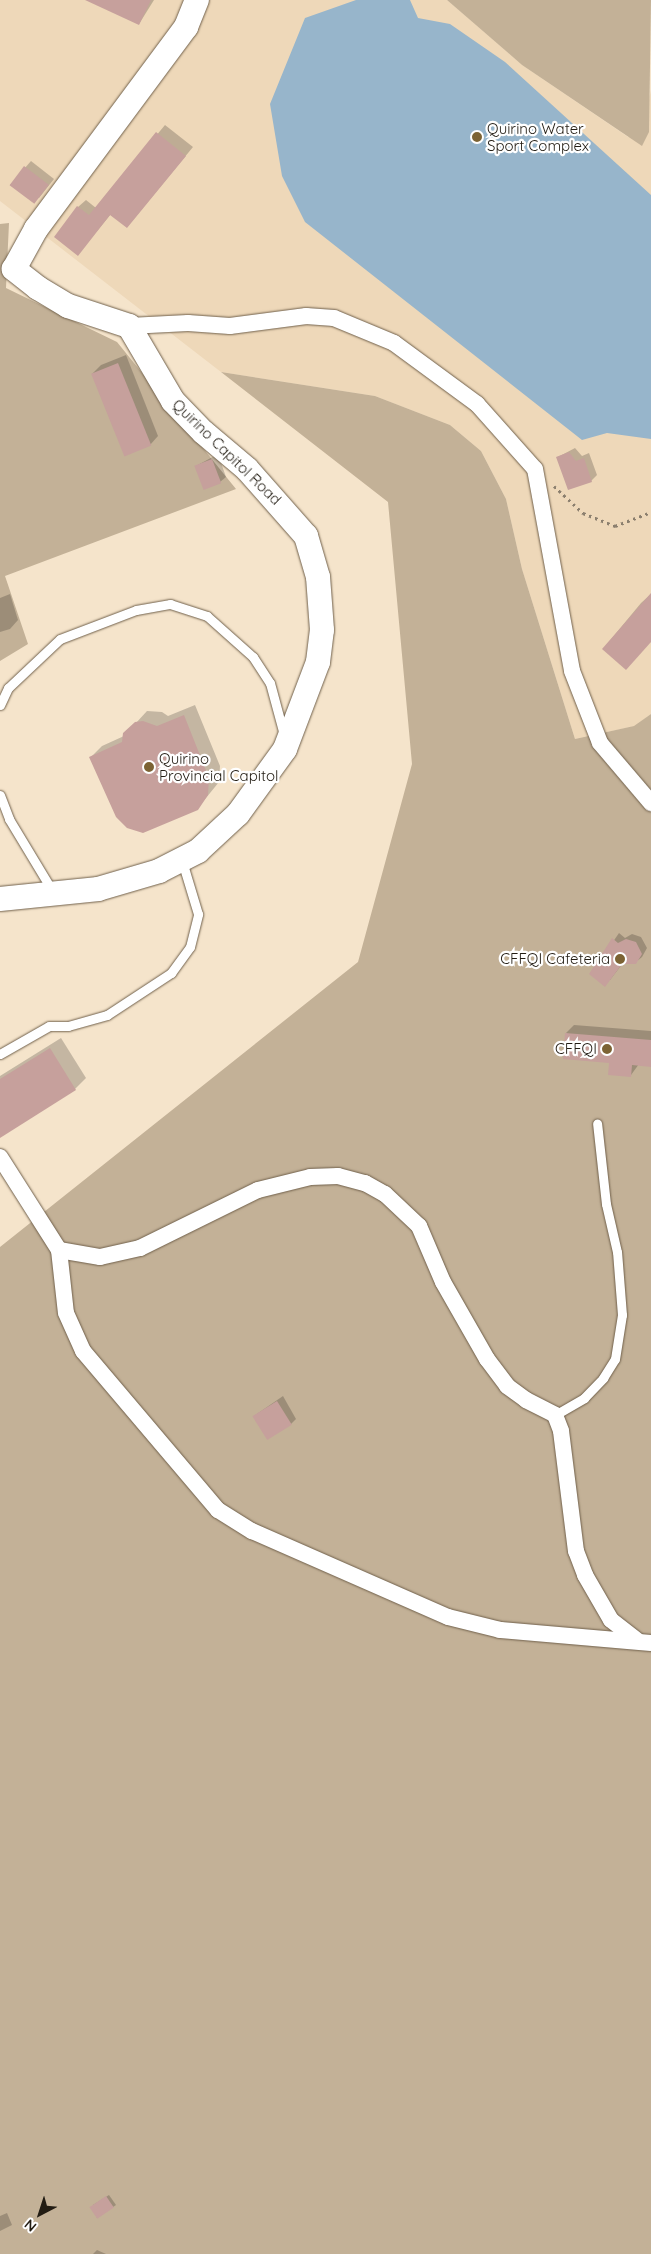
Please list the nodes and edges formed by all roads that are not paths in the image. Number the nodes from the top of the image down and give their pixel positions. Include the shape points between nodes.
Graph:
1 (197, 0) edge
2 (7, 269) edge
3 (129, 326) junction
4 (0, 705) edge
5 (286, 749) junction
6 (0, 796) edge
7 (651, 803) edge
8 (181, 860) junction
9 (54, 894) junction
10 (0, 900) edge
11 (0, 1054) edge
12 (597, 1123) dead end
13 (0, 1157) edge
14 (59, 1250) junction
15 (554, 1415) junction
16 (644, 1642) edge

1 - 2 street via 186,27
2 - 3 street via 68,306
3 - 5 street, Quirino Capitol Road via 173,401 247,469 306,536 318,577 321,638 318,662
3 - 7 street via 188,323 230,326 306,316 334,318 394,343 435,370 477,404 535,469 572,670 600,743
4 - 5 lane via 8,688 60,639 136,610 170,604 207,616 253,657 270,683 280,713
5 - 8 street, Quirino Capitol Road via 238,814 216,836
6 - 9 lane via 9,819
8 - 9 street, Quirino Capitol Road via 159,871 98,889
8 - 11 lane via 198,914 190,948 171,974 107,1015 68,1026 49,1026
9 - 10 street, Quirino Capitol Road
12 - 15 lane via 606,1204 617,1252 622,1315 615,1359 603,1378 584,1398
13 - 14 street
14 - 15 street via 100,1257 140,1248 258,1190 310,1177 338,1176 365,1183 385,1194 419,1226 444,1282 506,1386
14 - 16 street via 66,1314 83,1350 218,1510 252,1531 448,1617 500,1630
15 - 16 street via 561,1431 576,1551 585,1576 611,1620

